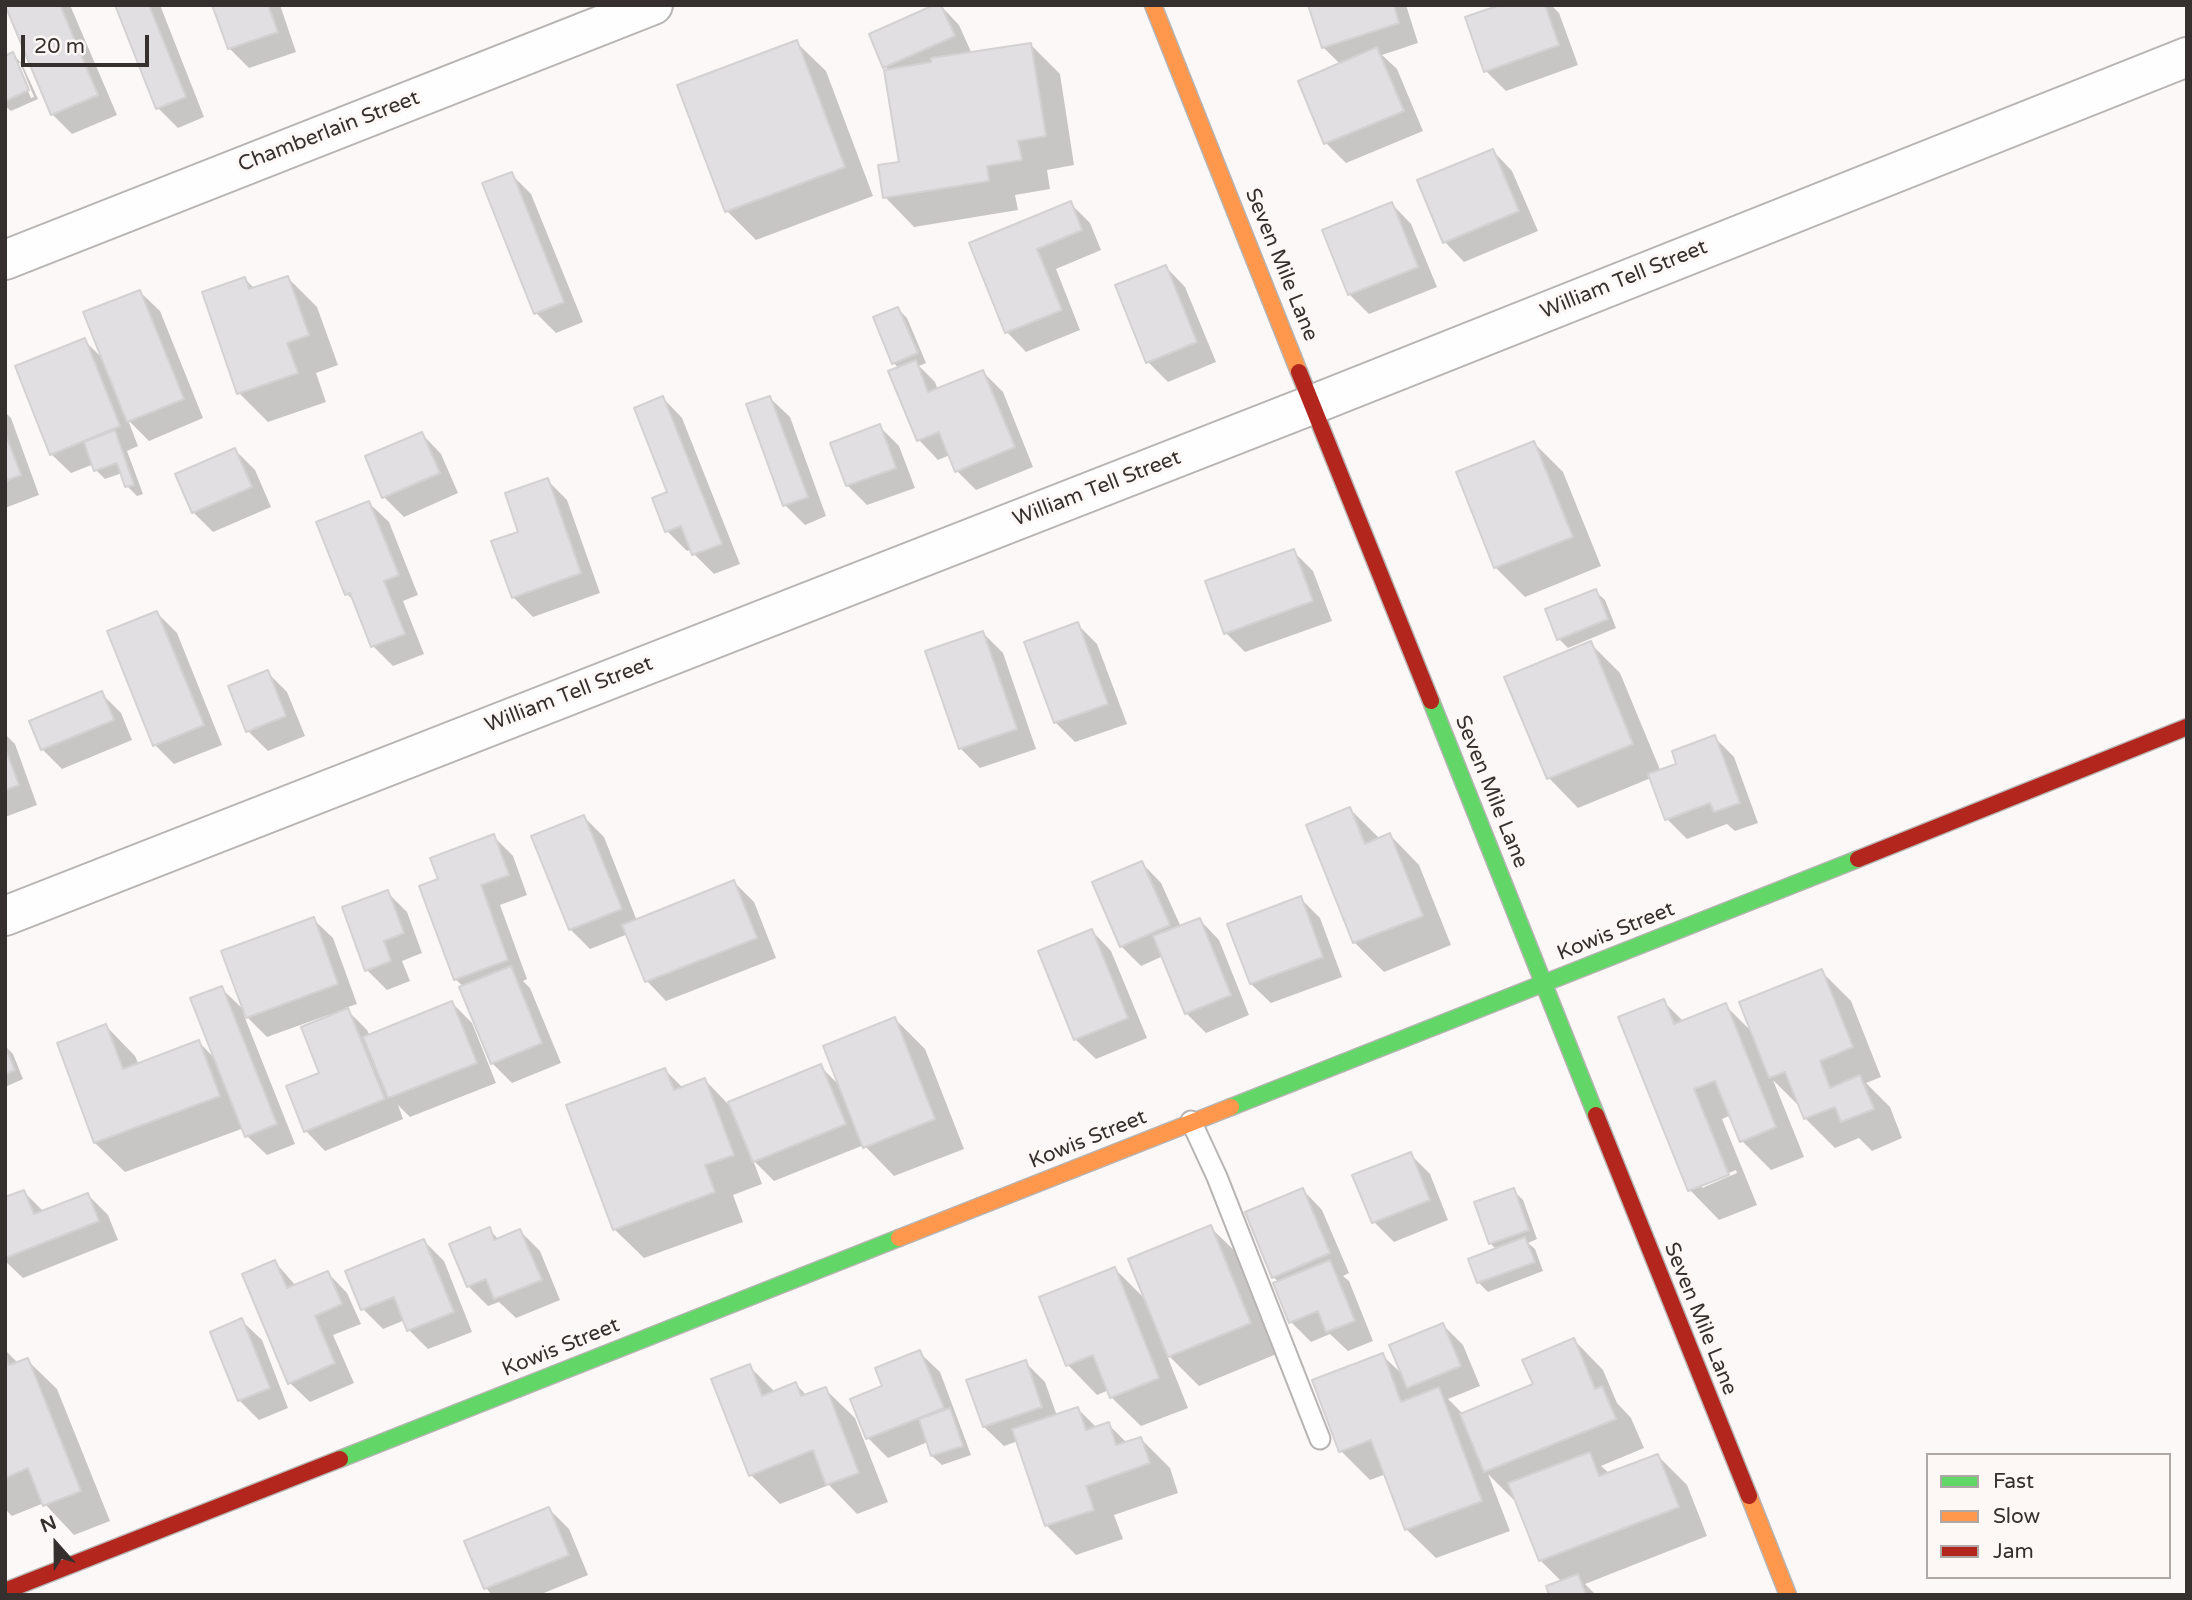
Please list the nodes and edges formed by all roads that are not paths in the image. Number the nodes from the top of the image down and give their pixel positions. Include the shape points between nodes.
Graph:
1 (653, 5) edge
2 (1153, 5) edge
3 (2187, 57) edge
4 (5, 260) edge
5 (1314, 404) junction
6 (2187, 727) edge
7 (5, 916) edge
8 (1544, 984) junction
9 (1191, 1121) junction
10 (1320, 1439) dead end
11 (5, 1591) edge
12 (1787, 1595) edge

1 - 4 street, Chamberlain Street
2 - 5 street, Seven Mile Lane
3 - 5 street, William Tell Street
5 - 7 street, William Tell Street
5 - 8 street, Seven Mile Lane
6 - 8 street, Kowis Street
8 - 9 street, Kowis Street
8 - 12 street, Seven Mile Lane
9 - 10 lane
9 - 11 street, Kowis Street

